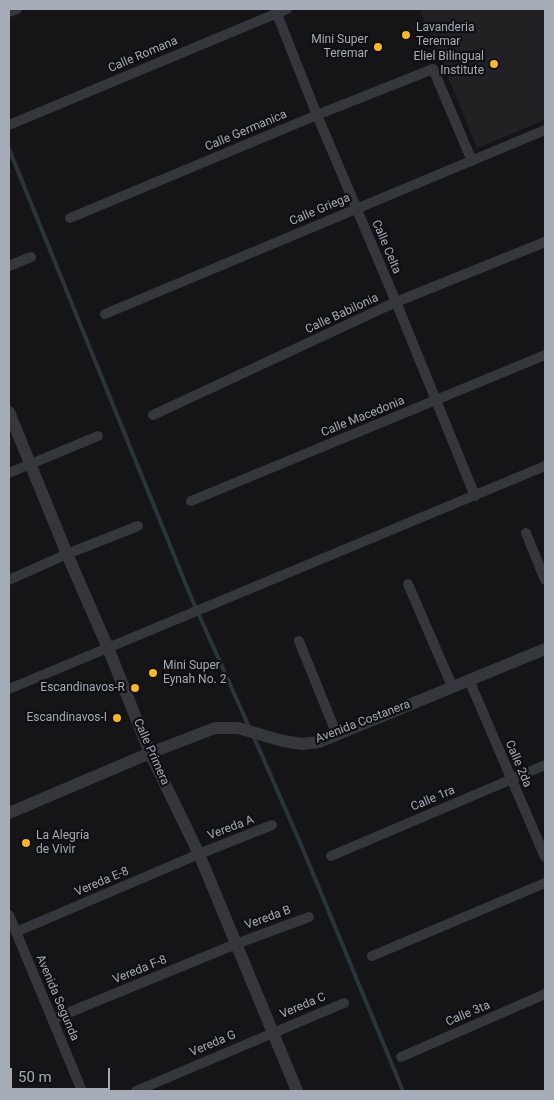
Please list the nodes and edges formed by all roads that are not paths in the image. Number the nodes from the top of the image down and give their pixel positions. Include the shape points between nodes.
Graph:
1 (17, 9) edge
2 (287, 9) edge
3 (276, 11) edge
4 (9, 12) edge
5 (317, 115) junction
6 (10, 125) edge
7 (545, 130) edge
8 (472, 161) junction
9 (356, 209) junction
10 (70, 218) dead end
11 (545, 242) edge
12 (30, 257) dead end
13 (9, 266) edge
14 (396, 302) junction
15 (105, 314) dead end
16 (545, 355) edge
17 (436, 401) junction
18 (9, 412) edge
19 (153, 414) dead end
20 (98, 436) dead end
21 (30, 464) junction
22 (545, 466) edge
23 (9, 473) edge
24 (475, 496) junction
25 (190, 501) dead end
26 (138, 526) dead end
27 (526, 534) dead end
28 (67, 554) junction
29 (9, 580) edge
30 (545, 580) edge
31 (408, 584) dead end
32 (299, 641) dead end
33 (108, 648) junction
34 (545, 649) edge
35 (469, 680) junction
36 (452, 686) junction
37 (9, 689) edge
38 (338, 735) junction
39 (150, 753) junction
40 (545, 765) edge
41 (511, 780) junction
42 (9, 813) edge
43 (272, 825) dead end
44 (199, 854) junction
45 (331, 856) dead end
46 (545, 857) edge
47 (545, 883) edge
48 (9, 915) edge
49 (309, 916) dead end
50 (16, 932) junction
51 (236, 944) junction
52 (372, 956) dead end
53 (545, 994) edge
54 (344, 1003) dead end
55 (53, 1019) junction
56 (273, 1032) junction
57 (401, 1057) dead end
58 (82, 1091) edge
59 (136, 1091) edge
60 (297, 1091) edge

1 - 4 street
2 - 3 street, Calle Romana
3 - 5 street, Calle Celta
3 - 6 street, Calle Romana
5 - 8 street, Calle Germanica via 433,69
5 - 9 street, Calle Celta
5 - 10 street, Calle Germanica
7 - 8 street, Calle Griega
8 - 9 street, Calle Griega
9 - 14 street, Calle Celta
9 - 15 street, Calle Griega
11 - 14 street, Calle Babilonia
12 - 13 street
14 - 17 street, Calle Celta
14 - 19 street, Calle Babilonia
16 - 17 street, Calle Macedonia
17 - 24 street, Calle Celta
17 - 25 street, Calle Macedonia
18 - 21 street, Calle Primera
20 - 21 street
21 - 23 street
21 - 28 street, Calle Primera
22 - 24 street
24 - 33 street
26 - 28 street
27 - 30 street
28 - 29 street
28 - 33 street, Calle Primera
31 - 36 street
32 - 38 street
33 - 37 street
33 - 39 street, Calle Primera
34 - 35 street, Avenida Costanera
35 - 36 street, Avenida Costanera
35 - 41 street, Calle 2da
36 - 38 street, Avenida Costanera
38 - 39 street, Avenida Costanera via 302,744 238,728 215,728
39 - 42 street, Avenida Costanera
39 - 44 street, Calle Primera
40 - 41 street, Calle 1ra
41 - 45 street, Calle 1ra
41 - 46 street, Calle 2da
43 - 44 street, Vereda A
44 - 50 street, Vereda E-8
44 - 51 street, Calle Primera
47 - 52 street
48 - 50 street, Avenida Segunda
49 - 51 street, Vereda B
50 - 55 street, Avenida Segunda
51 - 55 street, Vereda F-8
51 - 56 street, Calle Primera
53 - 57 street, Calle 3ta
54 - 56 street, Vereda C
55 - 58 street, Avenida Segunda
56 - 59 street, Vereda G
56 - 60 street, Calle Primera

